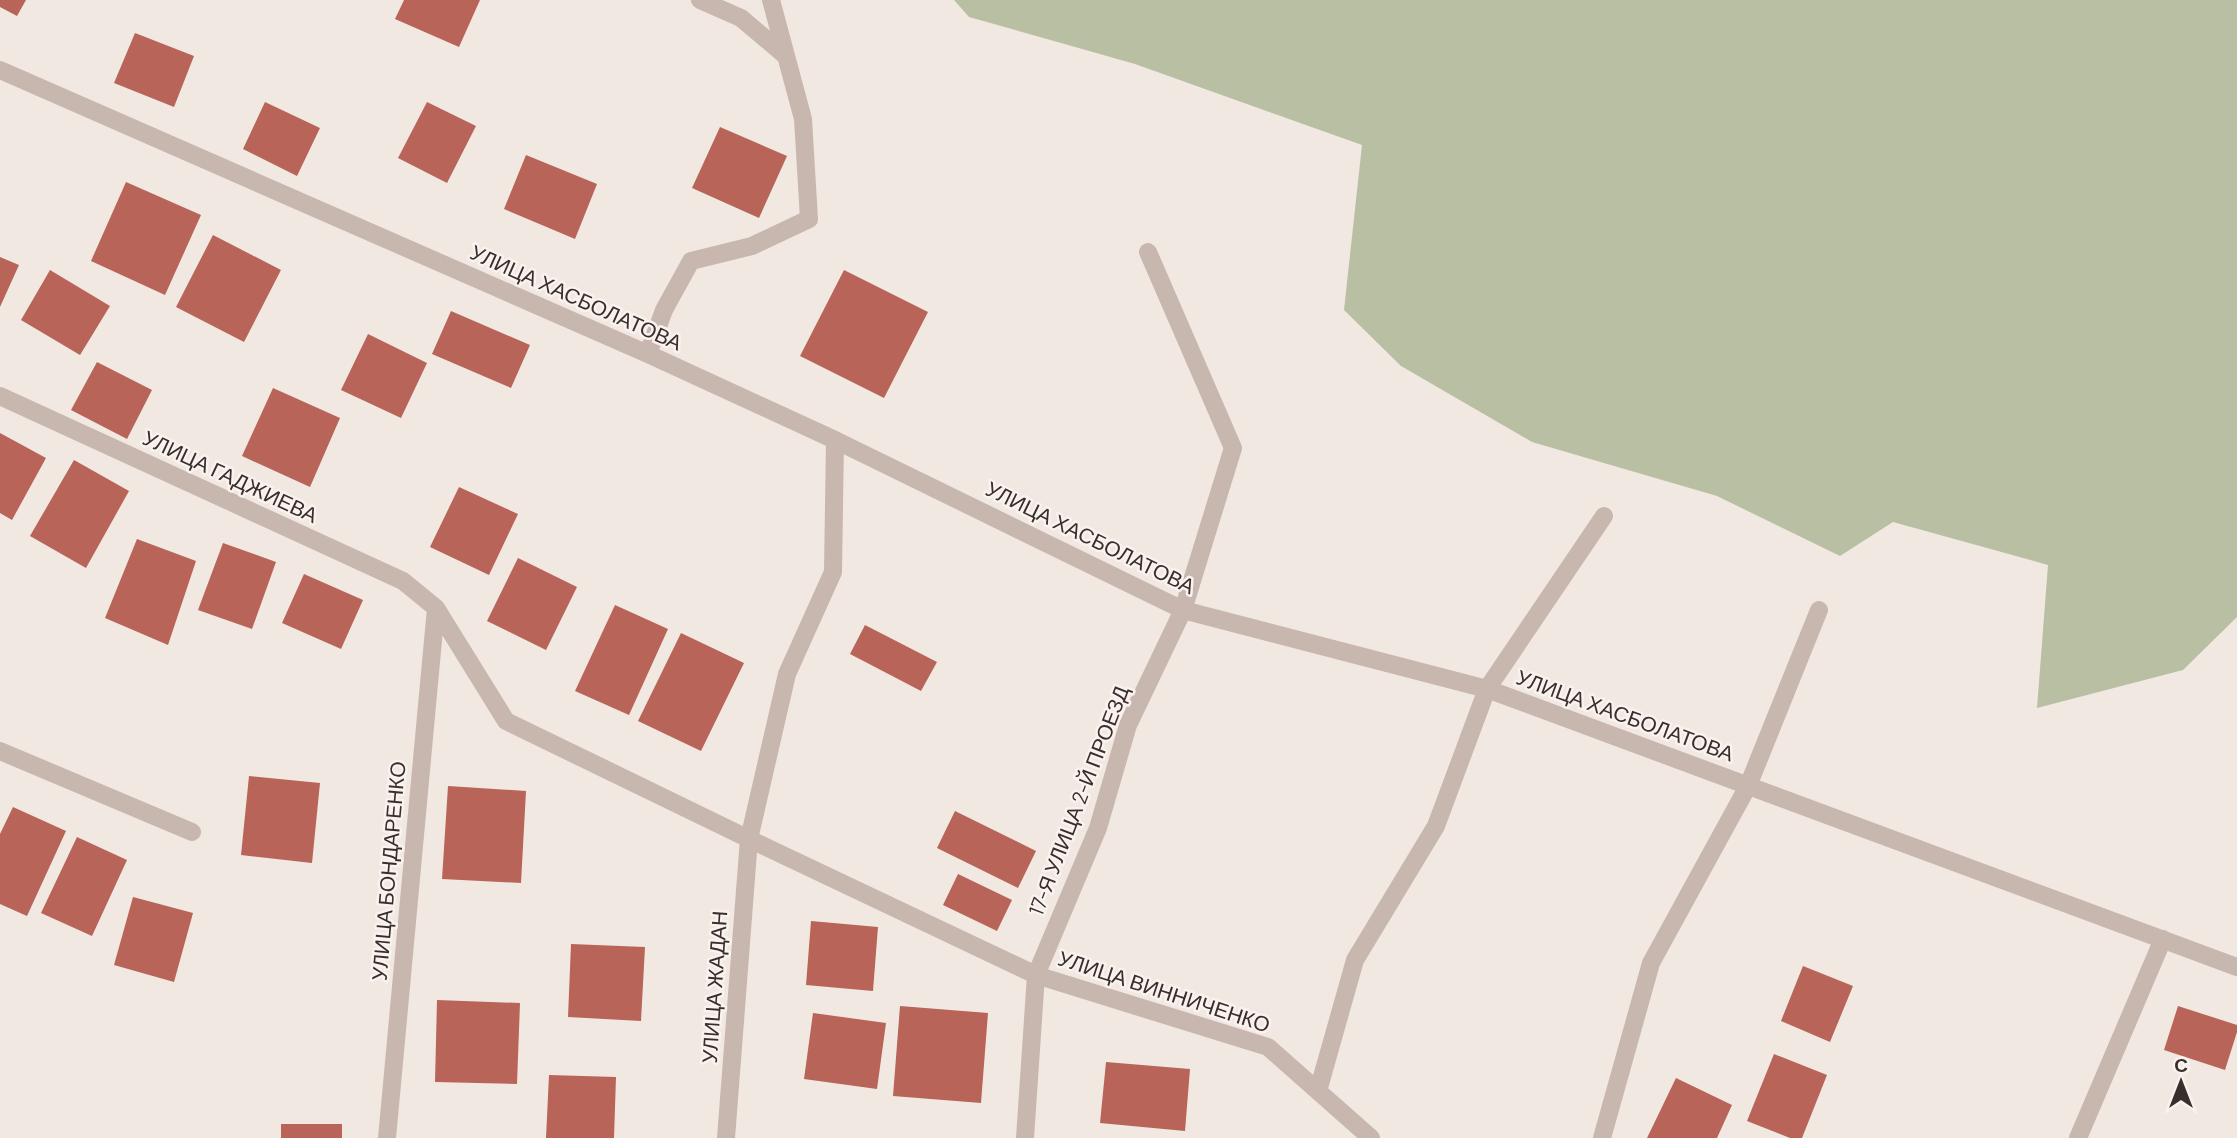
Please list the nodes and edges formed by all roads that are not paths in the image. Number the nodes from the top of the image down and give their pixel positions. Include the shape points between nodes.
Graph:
1 (700, 0) edge
2 (771, 0) edge
3 (786, 56) junction
4 (0, 70) edge
5 (1148, 252) dead end
6 (648, 354) junction
7 (0, 396) edge
8 (835, 440) junction
9 (1604, 516) dead end
10 (436, 608) junction
11 (1183, 610) junction
12 (1819, 610) dead end
13 (1487, 689) junction
14 (0, 751) edge
15 (1748, 786) junction
16 (192, 832) dead end
17 (749, 839) junction
18 (2163, 939) junction
19 (2237, 967) edge
20 (1037, 975) junction
21 (1318, 1091) junction
22 (387, 1138) edge
23 (726, 1138) edge
24 (1025, 1138) edge
25 (1371, 1138) edge
26 (1602, 1138) edge
27 (2078, 1138) edge

1 - 3 street via 741,18
2 - 3 street
3 - 6 street via 803,119 809,219 752,246 691,261 664,310
4 - 6 street, УЛИЦА ХАСБОЛАТОВА
5 - 11 street, 17-Я УЛИЦА 2-Й ПРОЕЗД via 1233,448
6 - 8 street, УЛИЦА ХАСБОЛАТОВА
7 - 10 street, УЛИЦА ГАДЖИЕВА via 403,581
8 - 11 street, УЛИЦА ХАСБОЛАТОВА
8 - 17 street, УЛИЦА ЖАДАН via 833,572 787,674
9 - 13 street
10 - 17 street, УЛИЦА ГАДЖИЕВА via 506,721
10 - 22 street, УЛИЦА БОНДАРЕНКО
11 - 13 street, УЛИЦА ХАСБОЛАТОВА
11 - 20 street, 17-Я УЛИЦА 2-Й ПРОЕЗД via 1128,724 1098,828
12 - 15 street
13 - 15 street, УЛИЦА ХАСБОЛАТОВА
13 - 21 street via 1436,826 1355,960
14 - 16 street
15 - 18 street, УЛИЦА ХАСБОЛАТОВА
15 - 26 street via 1650,962
17 - 20 street, УЛИЦА ВИННИЧЕНКО
17 - 23 street, УЛИЦА ЖАДАН
18 - 19 street, УЛИЦА ХАСБОЛАТОВА
18 - 27 street
20 - 21 street, УЛИЦА ВИННИЧЕНКО via 1268,1046
20 - 24 street, 17-Я УЛИЦА 2-Й ПРОЕЗД
21 - 25 street, УЛИЦА ВИННИЧЕНКО

